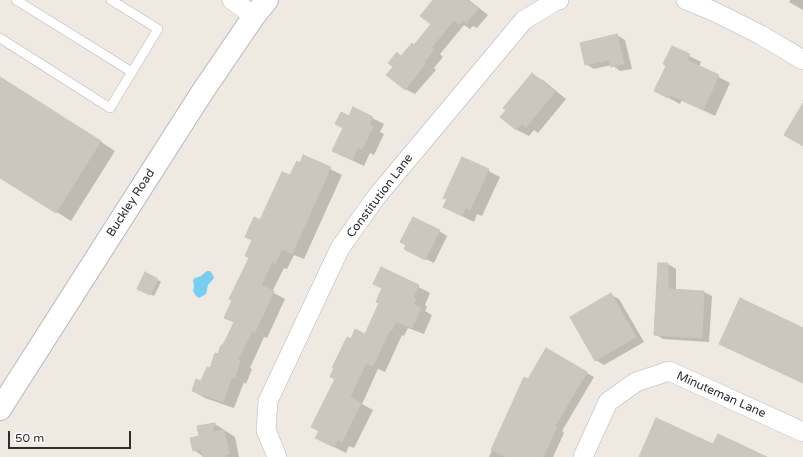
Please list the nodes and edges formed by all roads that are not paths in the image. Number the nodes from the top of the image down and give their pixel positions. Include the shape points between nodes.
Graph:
1 (16, 0) edge
2 (111, 0) edge
3 (232, 0) edge
4 (558, 0) edge
5 (686, 0) edge
6 (260, 8) edge
7 (0, 38) edge
8 (803, 60) edge
9 (132, 72) junction
10 (0, 409) edge
11 (803, 432) edge
12 (276, 457) edge
13 (583, 457) edge

1 - 9 lane
2 - 9 lane via 158,29
3 - 6 street
4 - 12 street, Constitution Lane via 524,20 377,196 340,248 268,401 266,430
5 - 8 street via 762,35
6 - 10 street, Buckley Road via 201,94
7 - 9 lane via 110,108
11 - 13 street, Minuteman Lane via 669,371 636,382 608,402

